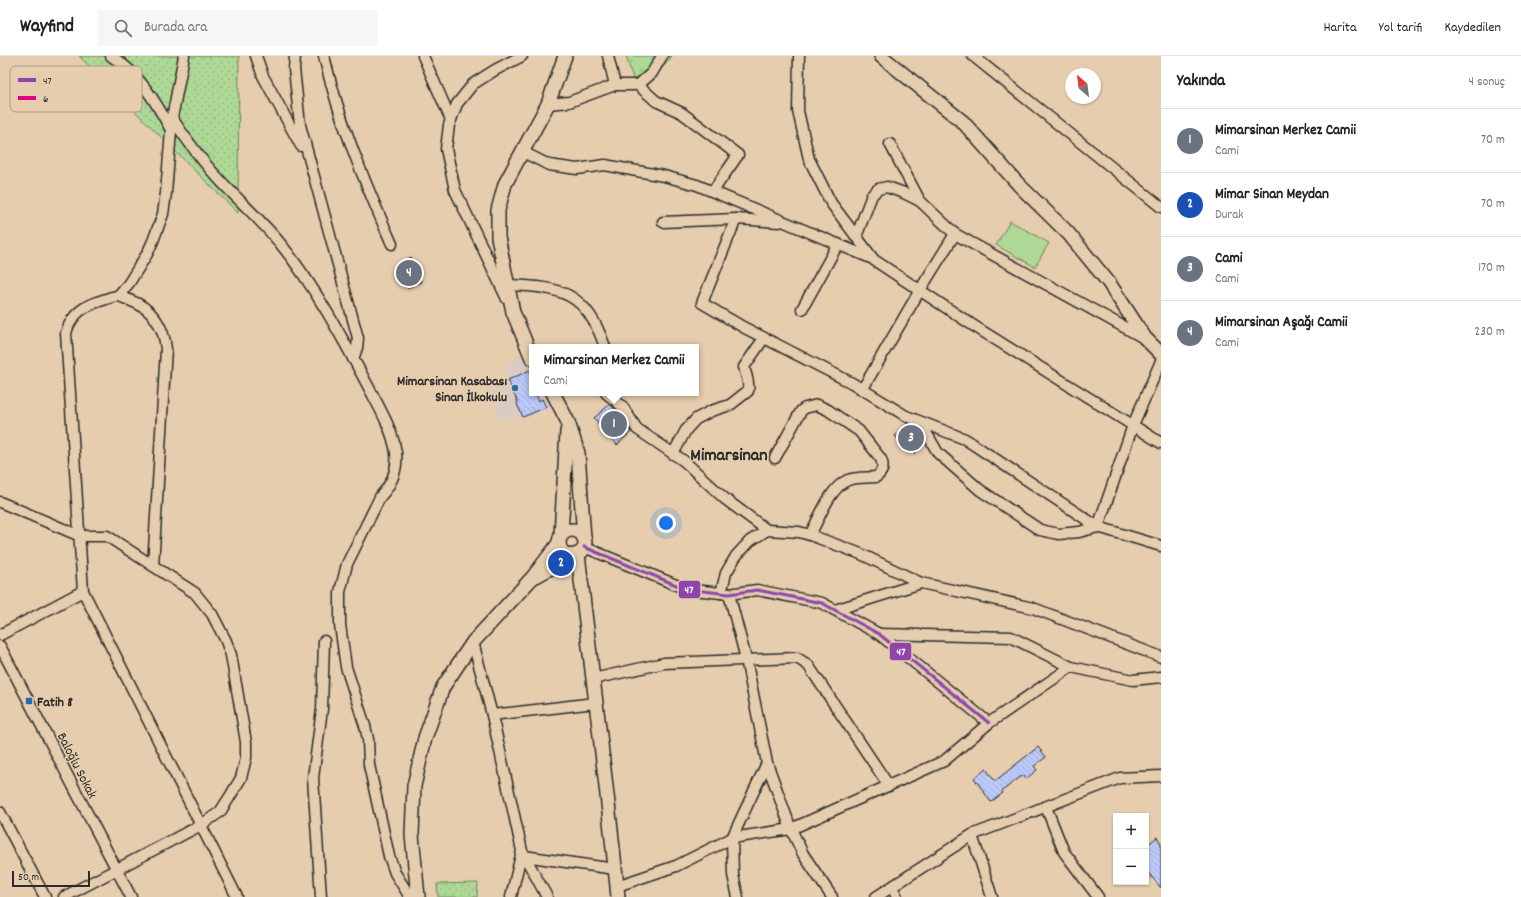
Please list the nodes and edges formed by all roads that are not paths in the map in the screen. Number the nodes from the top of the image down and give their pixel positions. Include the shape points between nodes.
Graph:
1 (111, 56) edge
2 (184, 56) edge
3 (250, 56) edge
4 (256, 56) edge
5 (291, 56) edge
6 (296, 56) edge
7 (324, 56) edge
8 (423, 56) edge
9 (522, 56) edge
10 (565, 56) edge
11 (608, 56) edge
12 (662, 56) edge
13 (799, 56) edge
14 (881, 56) edge
15 (973, 56) edge
16 (125, 66) edge
17 (294, 70) junction
18 (263, 76) junction
19 (142, 84) edge
20 (615, 85) junction
21 (638, 85) junction
22 (548, 104) junction
23 (172, 118) junction
24 (451, 120) junction
25 (171, 130) junction
26 (890, 144) dead end
27 (522, 152) junction
28 (309, 160) junction
29 (713, 191) junction
30 (920, 201) junction
31 (1161, 207) edge
32 (736, 219) junction
33 (663, 222) dead end
34 (787, 222) junction
35 (955, 234) junction
36 (856, 237) junction
37 (392, 244) dead end
38 (838, 244) junction
39 (874, 260) junction
40 (508, 285) junction
41 (920, 290) junction
42 (118, 296) junction
43 (802, 309) dead end
44 (513, 312) junction
45 (764, 338) junction
46 (1145, 338) junction
47 (604, 344) edge
48 (529, 351) edge
49 (1161, 354) edge
50 (353, 359) junction
51 (1161, 361) edge
52 (862, 390) junction
53 (555, 396) edge
54 (610, 396) edge
55 (568, 422) junction
56 (920, 422) junction
57 (1133, 425) junction
58 (1161, 443) edge
59 (673, 454) junction
60 (774, 458) dead end
61 (0, 502) edge
62 (1098, 526) junction
63 (767, 530) junction
64 (810, 535) junction
65 (80, 536) junction
66 (560, 539) junction
67 (1161, 546) edge
68 (580, 549) junction
69 (153, 566) junction
70 (533, 577) junction
71 (921, 583) junction
72 (83, 591) junction
73 (725, 594) junction
74 (836, 610) junction
75 (879, 634) junction
76 (0, 635) edge
77 (324, 641) dead end
78 (473, 642) junction
79 (0, 646) edge
80 (1161, 657) edge
81 (746, 659) junction
82 (1071, 667) junction
83 (1161, 677) edge
84 (592, 679) junction
85 (595, 703) junction
86 (492, 714) junction
87 (989, 723) junction
88 (767, 763) junction
89 (1161, 776) edge
90 (888, 786) junction
91 (1046, 807) junction
92 (0, 812) edge
93 (201, 825) junction
94 (790, 829) junction
95 (972, 835) junction
96 (732, 838) junction
97 (523, 854) junction
98 (615, 869) junction
99 (116, 870) junction
100 (892, 887) junction
101 (617, 892) edge
102 (45, 897) edge
103 (64, 897) edge
104 (131, 897) edge
105 (237, 897) edge
106 (321, 897) edge
107 (410, 897) edge
108 (418, 897) edge
109 (511, 897) edge
110 (547, 897) edge
111 (738, 897) edge
112 (832, 897) edge
113 (876, 897) edge
114 (897, 897) edge
115 (992, 897) edge
116 (1098, 897) edge

1 - 16 street
2 - 23 street
3 - 18 street
4 - 18 street
5 - 17 street
6 - 17 street
7 - 37 street via 348,135 368,190
8 - 24 street
9 - 24 street via 473,84 457,104
10 - 22 street
11 - 20 street
12 - 21 street via 652,73
13 - 36 street via 798,111 809,159 831,203
14 - 46 street via 963,122 1068,233 1110,283
15 - 31 street
17 - 28 street via 300,125
18 - 28 street
19 - 25 street
20 - 21 street
20 - 22 street via 569,102
21 - 29 street via 656,101 682,113 738,155
22 - 27 street
23 - 25 street
23 - 50 street via 201,159 291,257
24 - 44 street via 446,149 455,190
25 - 42 street via 163,214 147,254
26 - 30 street
27 - 29 street via 549,164 577,169 605,165 664,176
27 - 40 street via 505,184 498,210 498,237
28 - 50 street via 358,338
29 - 34 street
30 - 35 street
30 - 36 street via 887,187 878,188 872,195
32 - 33 street
32 - 34 street
32 - 45 street via 702,302
34 - 38 street
35 - 41 street
35 - 46 street
36 - 39 street
38 - 39 street
38 - 43 street
39 - 41 street
40 - 44 street
40 - 47 street via 536,286 562,292 576,300 587,310
41 - 52 street
41 - 57 street
42 - 65 street via 82,308 71,319 66,333
42 - 69 street via 141,305 152,314 160,326 165,341
44 - 48 street
45 - 52 street
45 - 59 street via 744,367 750,382 748,391 730,405 696,419 686,430
46 - 49 street
50 - 107 street via 386,422 396,460 394,476 347,564 340,596 341,641 349,680 366,726 369,766 390,860 399,881
51 - 57 street
52 - 56 street
53 - 55 street
54 - 59 street via 622,406 637,429
55 - 66 street
55 - 68 street via 578,453
56 - 62 street via 964,439
56 - 62 street via 938,453 980,490 1040,530 1059,534 1079,532
57 - 58 street
57 - 62 street
59 - 63 street via 725,499
60 - 64 street via 801,412 805,408 817,405 859,431 881,459 883,467 880,475 850,479 835,489
61 - 65 street
62 - 67 street
63 - 64 street
63 - 73 street via 750,541 736,556 726,573
64 - 71 street via 862,554
65 - 69 street via 106,536
65 - 72 street
66 - 68 street via 560,548 565,554
66 - 68 street via 569,530 574,530 581,534
66 - 70 street
68 - 70 street
68 - 73 street via 686,589
68 - 84 street
69 - 93 street via 195,593 204,603 219,627 231,655 246,742 245,766 236,788 220,812
70 - 78 street
71 - 74 street
71 - 80 street via 1033,608
72 - 76 street
72 - 93 street
73 - 74 street via 758,590 822,602
73 - 81 street
74 - 75 street
75 - 82 street via 1011,637
75 - 87 street
77 - 106 street via 322,709 313,778
78 - 86 street
78 - 108 street via 443,687 425,738 414,786 412,835
79 - 99 street, Baloğlu Sokak
81 - 84 street via 664,663
81 - 88 street
81 - 90 street via 797,658 808,665
82 - 83 street via 1133,680
82 - 87 street
84 - 85 street
85 - 86 street
85 - 98 street
86 - 97 street
87 - 90 street via 944,761
88 - 94 street
88 - 96 street
89 - 91 street via 1120,778
90 - 94 street
91 - 95 street
91 - 116 street via 1064,852
92 - 102 street
93 - 99 street
93 - 105 street
94 - 96 street
94 - 112 street via 803,854
95 - 100 street
95 - 115 street
96 - 101 street
96 - 111 street via 733,875
97 - 98 street
97 - 109 street
97 - 110 street
98 - 101 street
99 - 103 street
99 - 104 street, Baloğlu Sokak
100 - 113 street
100 - 114 street

